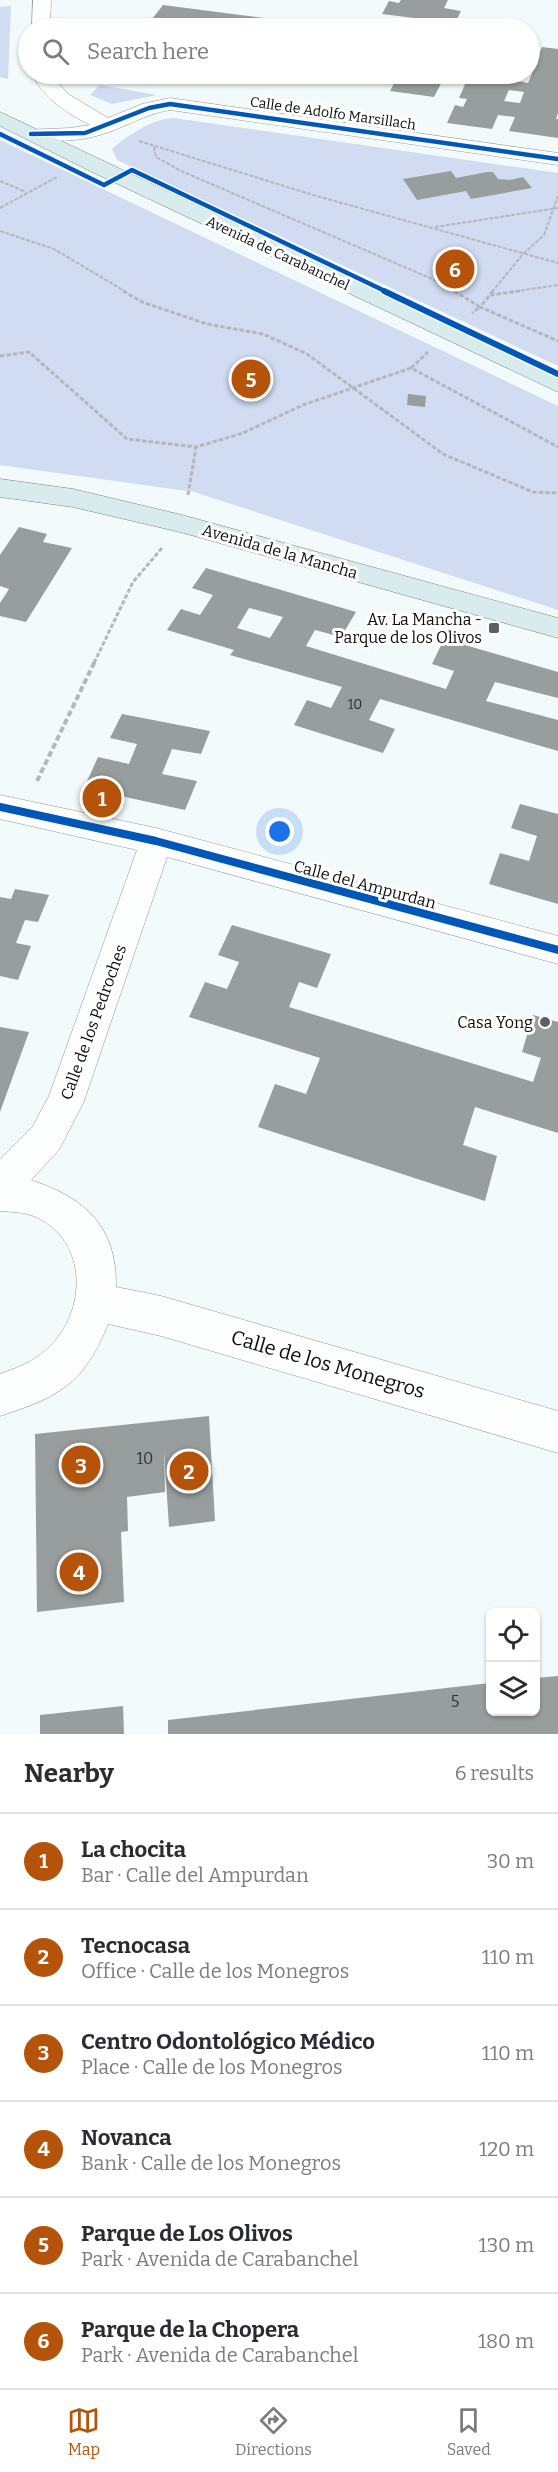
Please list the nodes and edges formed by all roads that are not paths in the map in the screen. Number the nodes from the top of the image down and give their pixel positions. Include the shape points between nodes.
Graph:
1 (42, 0) edge
2 (41, 18) edge
3 (47, 84) edge
4 (0, 118) edge
5 (107, 125) junction
6 (31, 134) junction
7 (558, 159) edge
8 (100, 169) junction
9 (558, 386) edge
10 (0, 488) edge
11 (558, 628) edge
12 (0, 807) edge
13 (0, 816) edge
14 (143, 838) junction
15 (558, 951) edge
16 (0, 1186) edge
17 (0, 1193) edge
18 (96, 1302) junction
19 (0, 1395) edge
20 (558, 1431) edge

1 - 2 street
3 - 5 street via 77,111
4 - 6 main road, Avenida de Carabanchel
5 - 6 street, Calle de Adolfo Marsillach via 76,134
5 - 7 street, Calle de Adolfo Marsillach via 138,110 170,104
5 - 8 street via 92,154
6 - 8 main road, Avenida de Carabanchel
8 - 9 main road, Avenida de Carabanchel
10 - 11 main road, Avenida de la Mancha via 73,498 183,524
12 - 14 street, Calle del Ampurdan
13 - 14 street, Calle del Ampurdan
14 - 15 street, Calle del Ampurdan
14 - 16 street, Calle de los Pedroches via 66,1101 46,1138
17 - 18 street via 43,1199 81,1229 93,1251 98,1275
18 - 19 street via 85,1335 61,1364 30,1385
18 - 20 street, Calle de los Monegros via 161,1316

